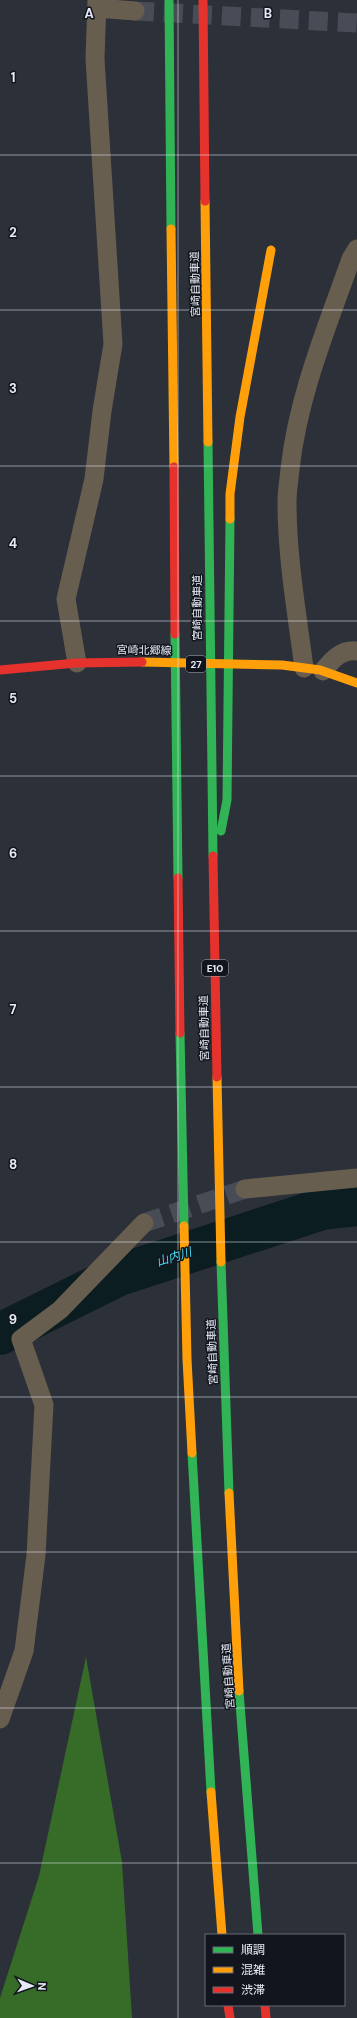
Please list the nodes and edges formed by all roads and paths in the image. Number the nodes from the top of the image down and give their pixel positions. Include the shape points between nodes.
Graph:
1 (169, 0) edge
2 (203, 0) edge
3 (97, 4) edge
4 (135, 11) tunnel mouth
5 (357, 249) edge
6 (271, 250) dead end
7 (357, 651) edge
8 (77, 663) junction
9 (304, 668) junction
10 (0, 670) edge
11 (323, 671) junction
12 (357, 683) edge
13 (212, 878) junction
14 (357, 1178) edge
15 (245, 1189) tunnel mouth
16 (144, 1223) tunnel mouth
17 (0, 1719) edge
18 (222, 1934) edge
19 (258, 1934) edge
20 (228, 2006) edge
21 (265, 2006) edge
22 (230, 2018) edge
23 (266, 2018) edge

1 - 18 main road, 宮崎自動車道 via 179,1009 187,1359 206,1728
2 - 13 main road, 宮崎自動車道 / E10
3 - 4 street
3 - 8 street via 95,60 113,344 94,479 66,599
5 - 9 street via 351,259 321,344 304,397 292,449 287,500 290,556
6 - 13 main road via 240,417 230,494 227,800
7 - 11 street via 350,650 334,657
8 - 9 main road, 宮崎北郷線 / 27
8 - 10 main road, 宮崎北郷線 / 27
9 - 11 main road, 宮崎北郷線 / 27
11 - 12 main road, 宮崎北郷線 / 27
13 - 19 main road, 宮崎自動車道 / E10 via 230,1521 250,1853
14 - 15 street
16 - 17 street via 60,1310 21,1339 44,1405 36,1555 24,1651
20 - 22 main road
21 - 23 main road

